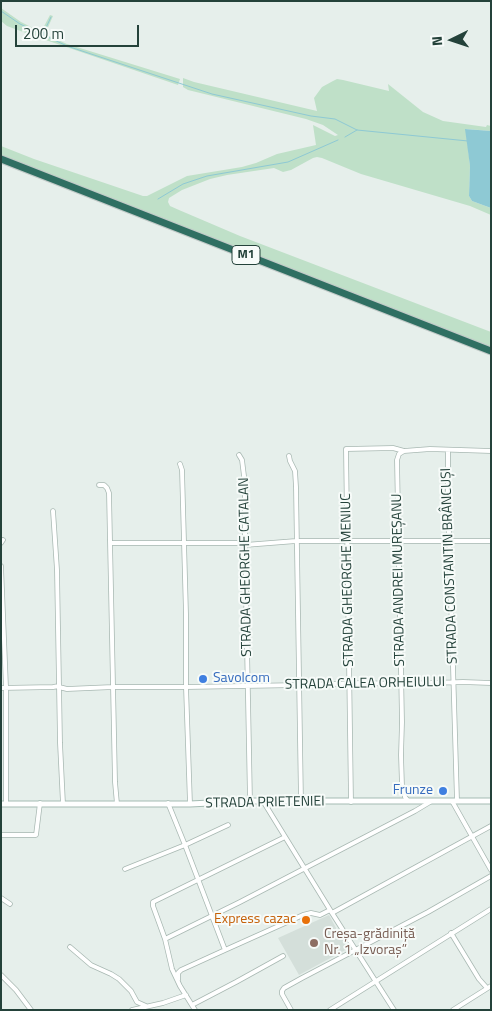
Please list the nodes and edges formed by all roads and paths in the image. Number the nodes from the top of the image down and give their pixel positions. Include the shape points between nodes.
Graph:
1 (1, 159) edge
2 (491, 351) edge
3 (448, 450) junction
4 (491, 450) edge
5 (404, 451) junction
6 (239, 455) dead end
7 (289, 456) dead end
8 (180, 464) dead end
9 (98, 485) dead end
10 (53, 511) dead end
11 (296, 541) junction
12 (449, 541) junction
13 (491, 541) edge
14 (348, 542) junction
15 (399, 542) junction
16 (110, 543) junction
17 (183, 544) junction
18 (245, 544) junction
19 (1, 566) edge
20 (454, 682) junction
21 (350, 683) junction
22 (491, 683) edge
23 (401, 684) junction
24 (300, 685) junction
25 (248, 686) junction
26 (59, 687) junction
27 (113, 687) junction
28 (186, 687) junction
29 (4, 688) edge
30 (250, 801) junction
31 (263, 801) junction
32 (432, 801) junction
33 (454, 801) junction
34 (491, 801) edge
35 (301, 802) junction
36 (351, 802) junction
37 (408, 802) junction
38 (168, 803) junction
39 (4, 804) edge
40 (40, 804) junction
41 (63, 804) junction
42 (117, 804) junction
43 (190, 804) junction
44 (228, 825) dead end
45 (491, 826) edge
46 (1, 836) edge
47 (472, 836) junction
48 (285, 837) junction
49 (185, 845) junction
50 (304, 868) junction
51 (125, 869) dead end
52 (491, 870) edge
53 (491, 876) edge
54 (198, 881) junction
55 (1, 898) edge
56 (10, 904) dead end
57 (491, 909) edge
58 (331, 912) junction
59 (212, 916) junction
60 (452, 933) junction
61 (165, 939) junction
62 (70, 947) dead end
63 (225, 950) junction
64 (356, 950) junction
65 (283, 956) dead end
66 (1, 975) edge
67 (178, 980) junction
68 (376, 981) junction
69 (489, 987) edge
70 (186, 995) junction
71 (192, 1005) junction
72 (146, 1006) junction
73 (153, 1007) edge
74 (31, 1010) edge
75 (132, 1010) edge
76 (195, 1010) edge
77 (291, 1010) edge
78 (330, 1010) edge
79 (394, 1010) edge
80 (453, 1010) edge

1 - 2 highway, M1
3 - 4 street
3 - 5 street
3 - 12 street, STRADA CONSTANTIN BRÂNCUȘI
5 - 14 street, STRADA GHEORGHE MENIUC via 393,448 346,449
5 - 15 street, STRADA ANDREI MUREȘANU via 398,457
6 - 18 street, STRADA GHEORGHE CATALAN via 245,484
7 - 11 street via 295,471
8 - 17 street
9 - 16 street via 104,485 109,493
10 - 26 street
11 - 14 street
11 - 18 street
11 - 24 street
12 - 13 street
12 - 15 street
12 - 20 street, STRADA CONSTANTIN BRÂNCUȘI
14 - 15 street
14 - 21 street, STRADA GHEORGHE MENIUC
15 - 23 street, STRADA ANDREI MUREȘANU
16 - 17 street
16 - 27 street
17 - 18 street
17 - 28 street
18 - 25 street, STRADA GHEORGHE CATALAN
19 - 29 street
20 - 22 street, STRADA CALEA ORHEIULUI
20 - 23 street, STRADA CALEA ORHEIULUI
20 - 33 street, STRADA CONSTANTIN BRÂNCUȘI
21 - 23 street, STRADA CALEA ORHEIULUI
21 - 24 street, STRADA CALEA ORHEIULUI
21 - 36 street, STRADA GHEORGHE MENIUC
23 - 37 street, STRADA ANDREI MUREȘANU via 402,786
24 - 25 street, STRADA CALEA ORHEIULUI
24 - 35 street
25 - 28 street, STRADA CALEA ORHEIULUI
25 - 30 street, STRADA GHEORGHE CATALAN
26 - 27 street, STRADA CALEA ORHEIULUI
26 - 29 street, STRADA CALEA ORHEIULUI
26 - 41 street
27 - 28 street, STRADA CALEA ORHEIULUI
27 - 42 street
28 - 43 street
29 - 39 street
30 - 31 street, STRADA PRIETENIEI
30 - 43 street, STRADA PRIETENIEI
31 - 35 street, STRADA PRIETENIEI
31 - 48 street
32 - 33 street, STRADA PRIETENIEI
32 - 37 street, STRADA PRIETENIEI
32 - 50 street
33 - 34 street, STRADA PRIETENIEI
33 - 47 street
35 - 36 street, STRADA PRIETENIEI
36 - 37 street, STRADA PRIETENIEI
38 - 42 street, STRADA PRIETENIEI
38 - 43 street, STRADA PRIETENIEI
38 - 49 street
39 - 40 street, STRADA PRIETENIEI
40 - 41 street, STRADA PRIETENIEI
40 - 46 street via 36,835
41 - 42 street, STRADA PRIETENIEI
44 - 49 street
45 - 47 street
47 - 52 street
47 - 58 street
48 - 50 street
48 - 54 street
49 - 51 street
49 - 54 street
50 - 58 street
50 - 59 street
53 - 64 street
54 - 59 street
54 - 61 street via 153,902
55 - 56 street
57 - 60 street
58 - 63 street via 303,915
58 - 64 street
59 - 61 street
59 - 63 street
60 - 68 street
60 - 69 street via 482,982
61 - 67 street
62 - 72 street via 91,965 119,979 137,1002
63 - 67 street via 181,970
64 - 68 street
64 - 77 street via 284,988 283,996
65 - 71 street
66 - 74 street
67 - 70 street
68 - 78 street
68 - 79 street
69 - 80 street
70 - 71 street
70 - 73 street
71 - 76 street
72 - 73 street
72 - 75 street

